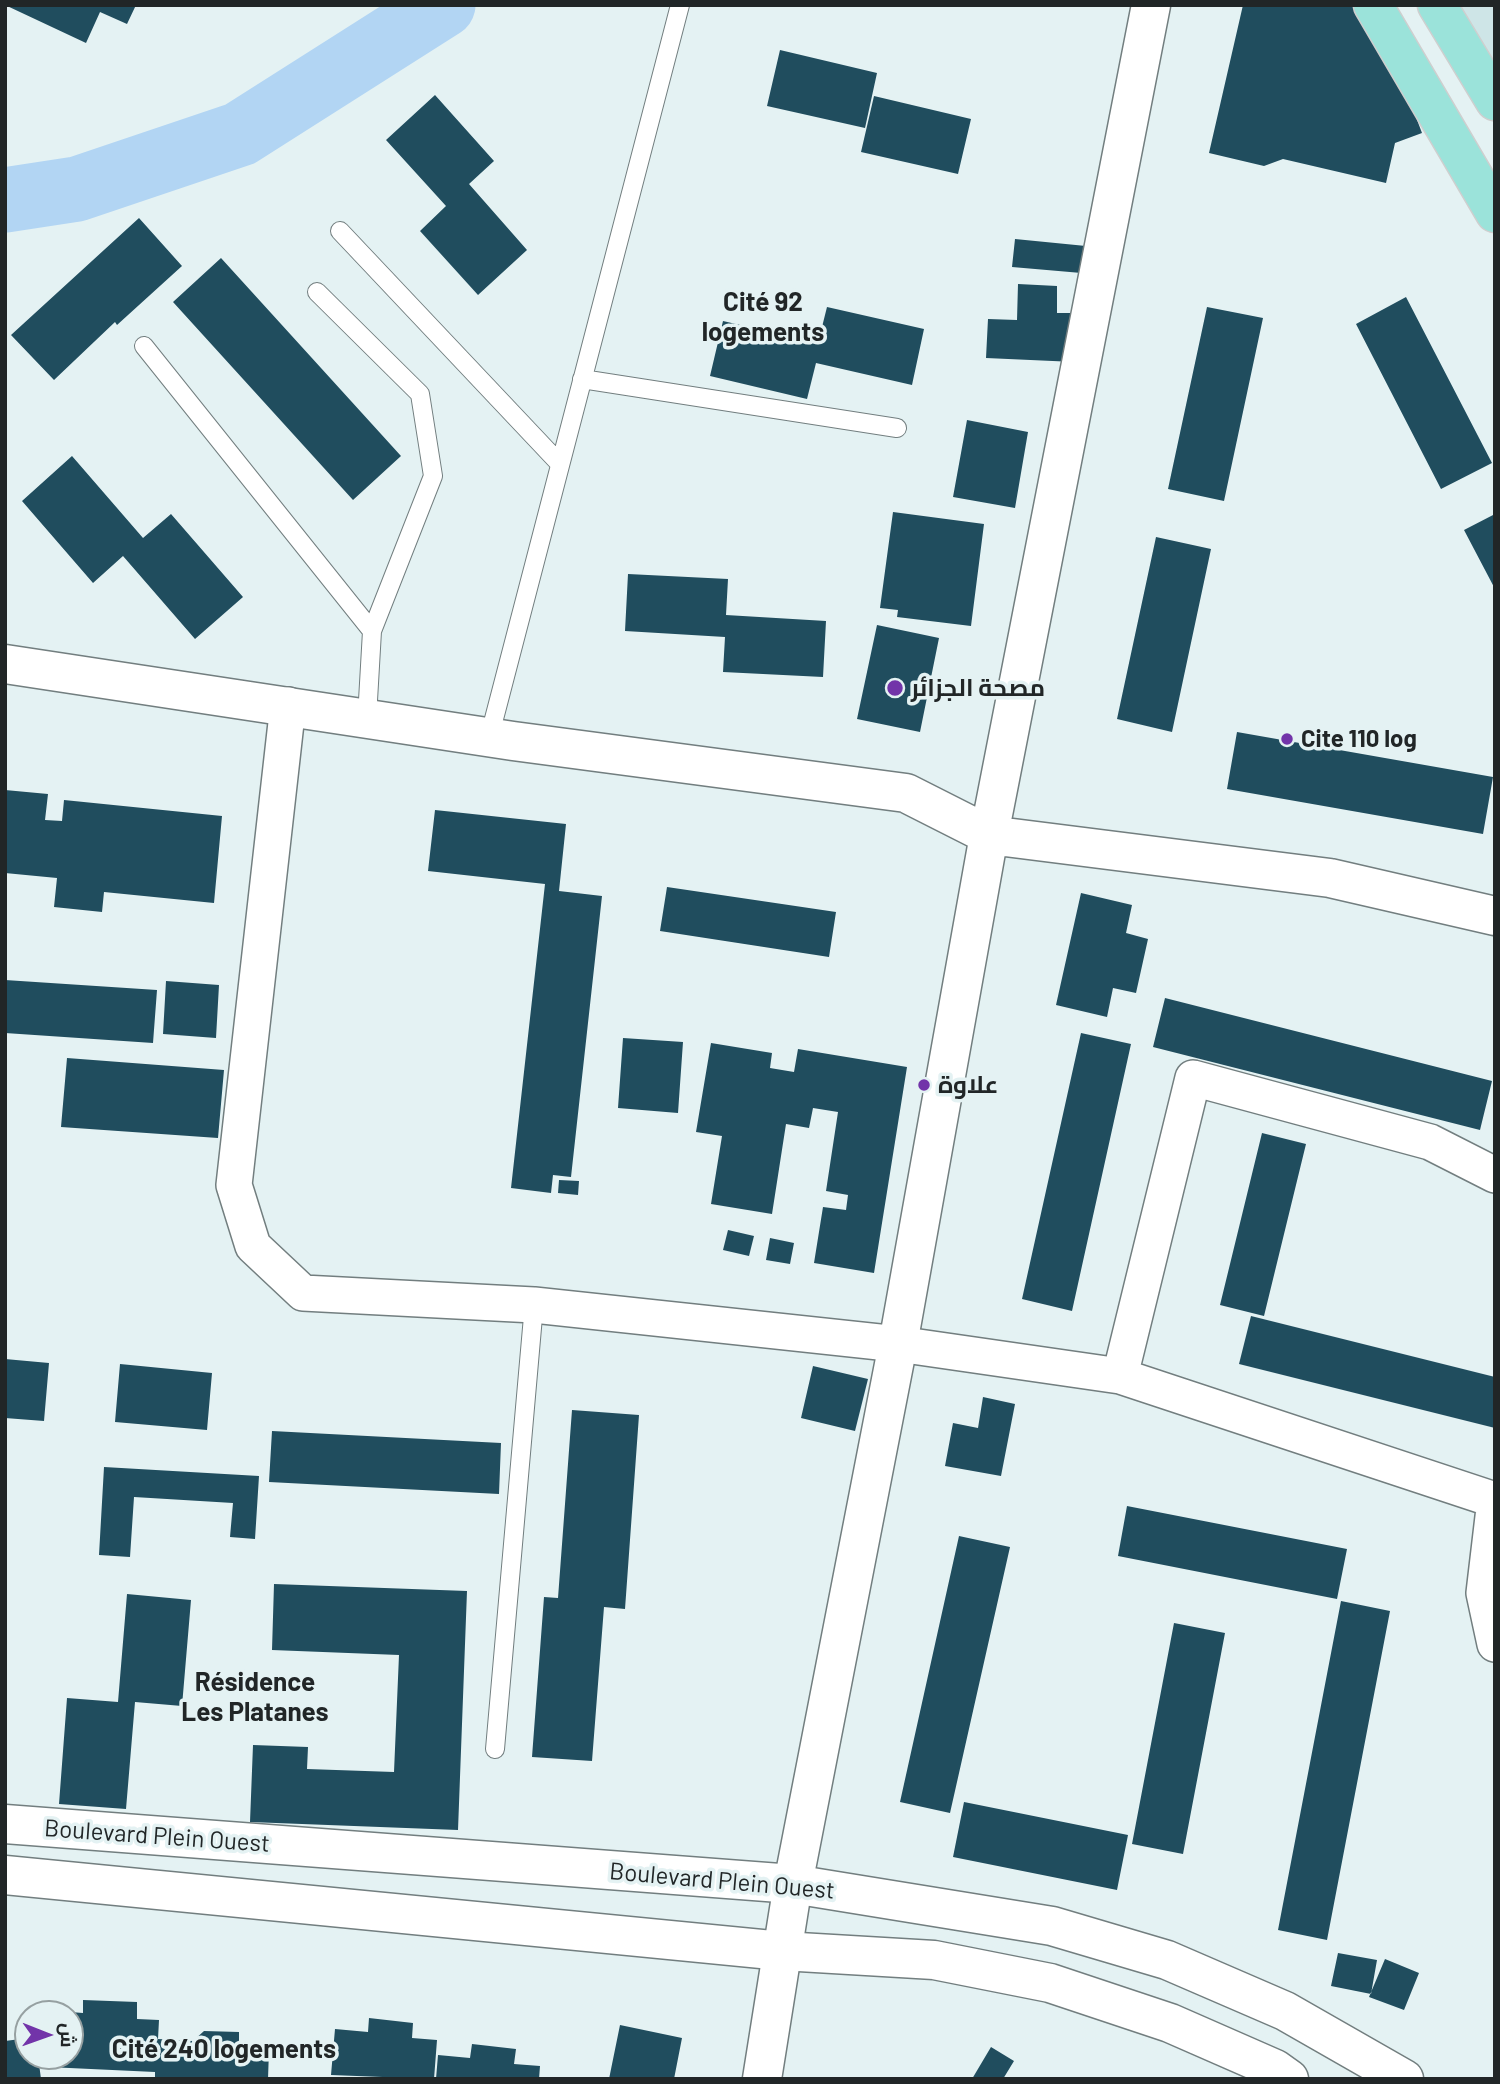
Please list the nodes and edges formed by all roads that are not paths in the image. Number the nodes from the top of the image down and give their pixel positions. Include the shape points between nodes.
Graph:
1 (680, 5) edge
2 (1151, 5) edge
3 (1373, 5) edge
4 (1437, 5) edge
5 (1495, 101) edge
6 (1495, 213) edge
7 (340, 231) dead end
8 (317, 292) dead end
9 (144, 346) dead end
10 (582, 379) junction
11 (897, 428) dead end
12 (559, 464) junction
13 (372, 631) junction
14 (5, 664) edge
15 (288, 705) junction
16 (367, 718) junction
17 (489, 738) junction
18 (989, 835) junction
19 (1495, 916) edge
20 (1495, 1175) edge
21 (534, 1306) junction
22 (898, 1344) junction
23 (1120, 1376) junction
24 (1495, 1644) edge
25 (495, 1749) dead end
26 (5, 1824) edge
27 (5, 1875) edge
28 (793, 1884) junction
29 (782, 1951) junction
30 (762, 2079) edge
31 (1289, 2079) edge
32 (1404, 2079) edge

1 - 10 lane
2 - 18 street
3 - 6 main road
4 - 5 main road
7 - 12 lane
8 - 13 lane via 420,394 433,476
9 - 13 lane
10 - 11 lane
10 - 12 lane
12 - 17 lane
13 - 16 lane
14 - 15 street
15 - 16 street
15 - 21 street via 234,1185 253,1246 303,1293
16 - 17 street
17 - 18 street via 906,793
18 - 19 street via 1330,878
18 - 22 street
20 - 23 street via 1430,1142 1193,1078
21 - 22 street
21 - 25 lane
22 - 23 street
22 - 28 street
23 - 24 street via 1495,1500 1484,1593
26 - 28 street, Boulevard Plein Ouest
27 - 29 street, Boulevard Plein Ouest
28 - 29 street
28 - 32 street, Boulevard Plein Ouest via 1052,1926 1167,1959 1285,2011
29 - 30 street
29 - 31 street, Boulevard Plein Ouest via 934,1960 1050,1983 1170,2023

